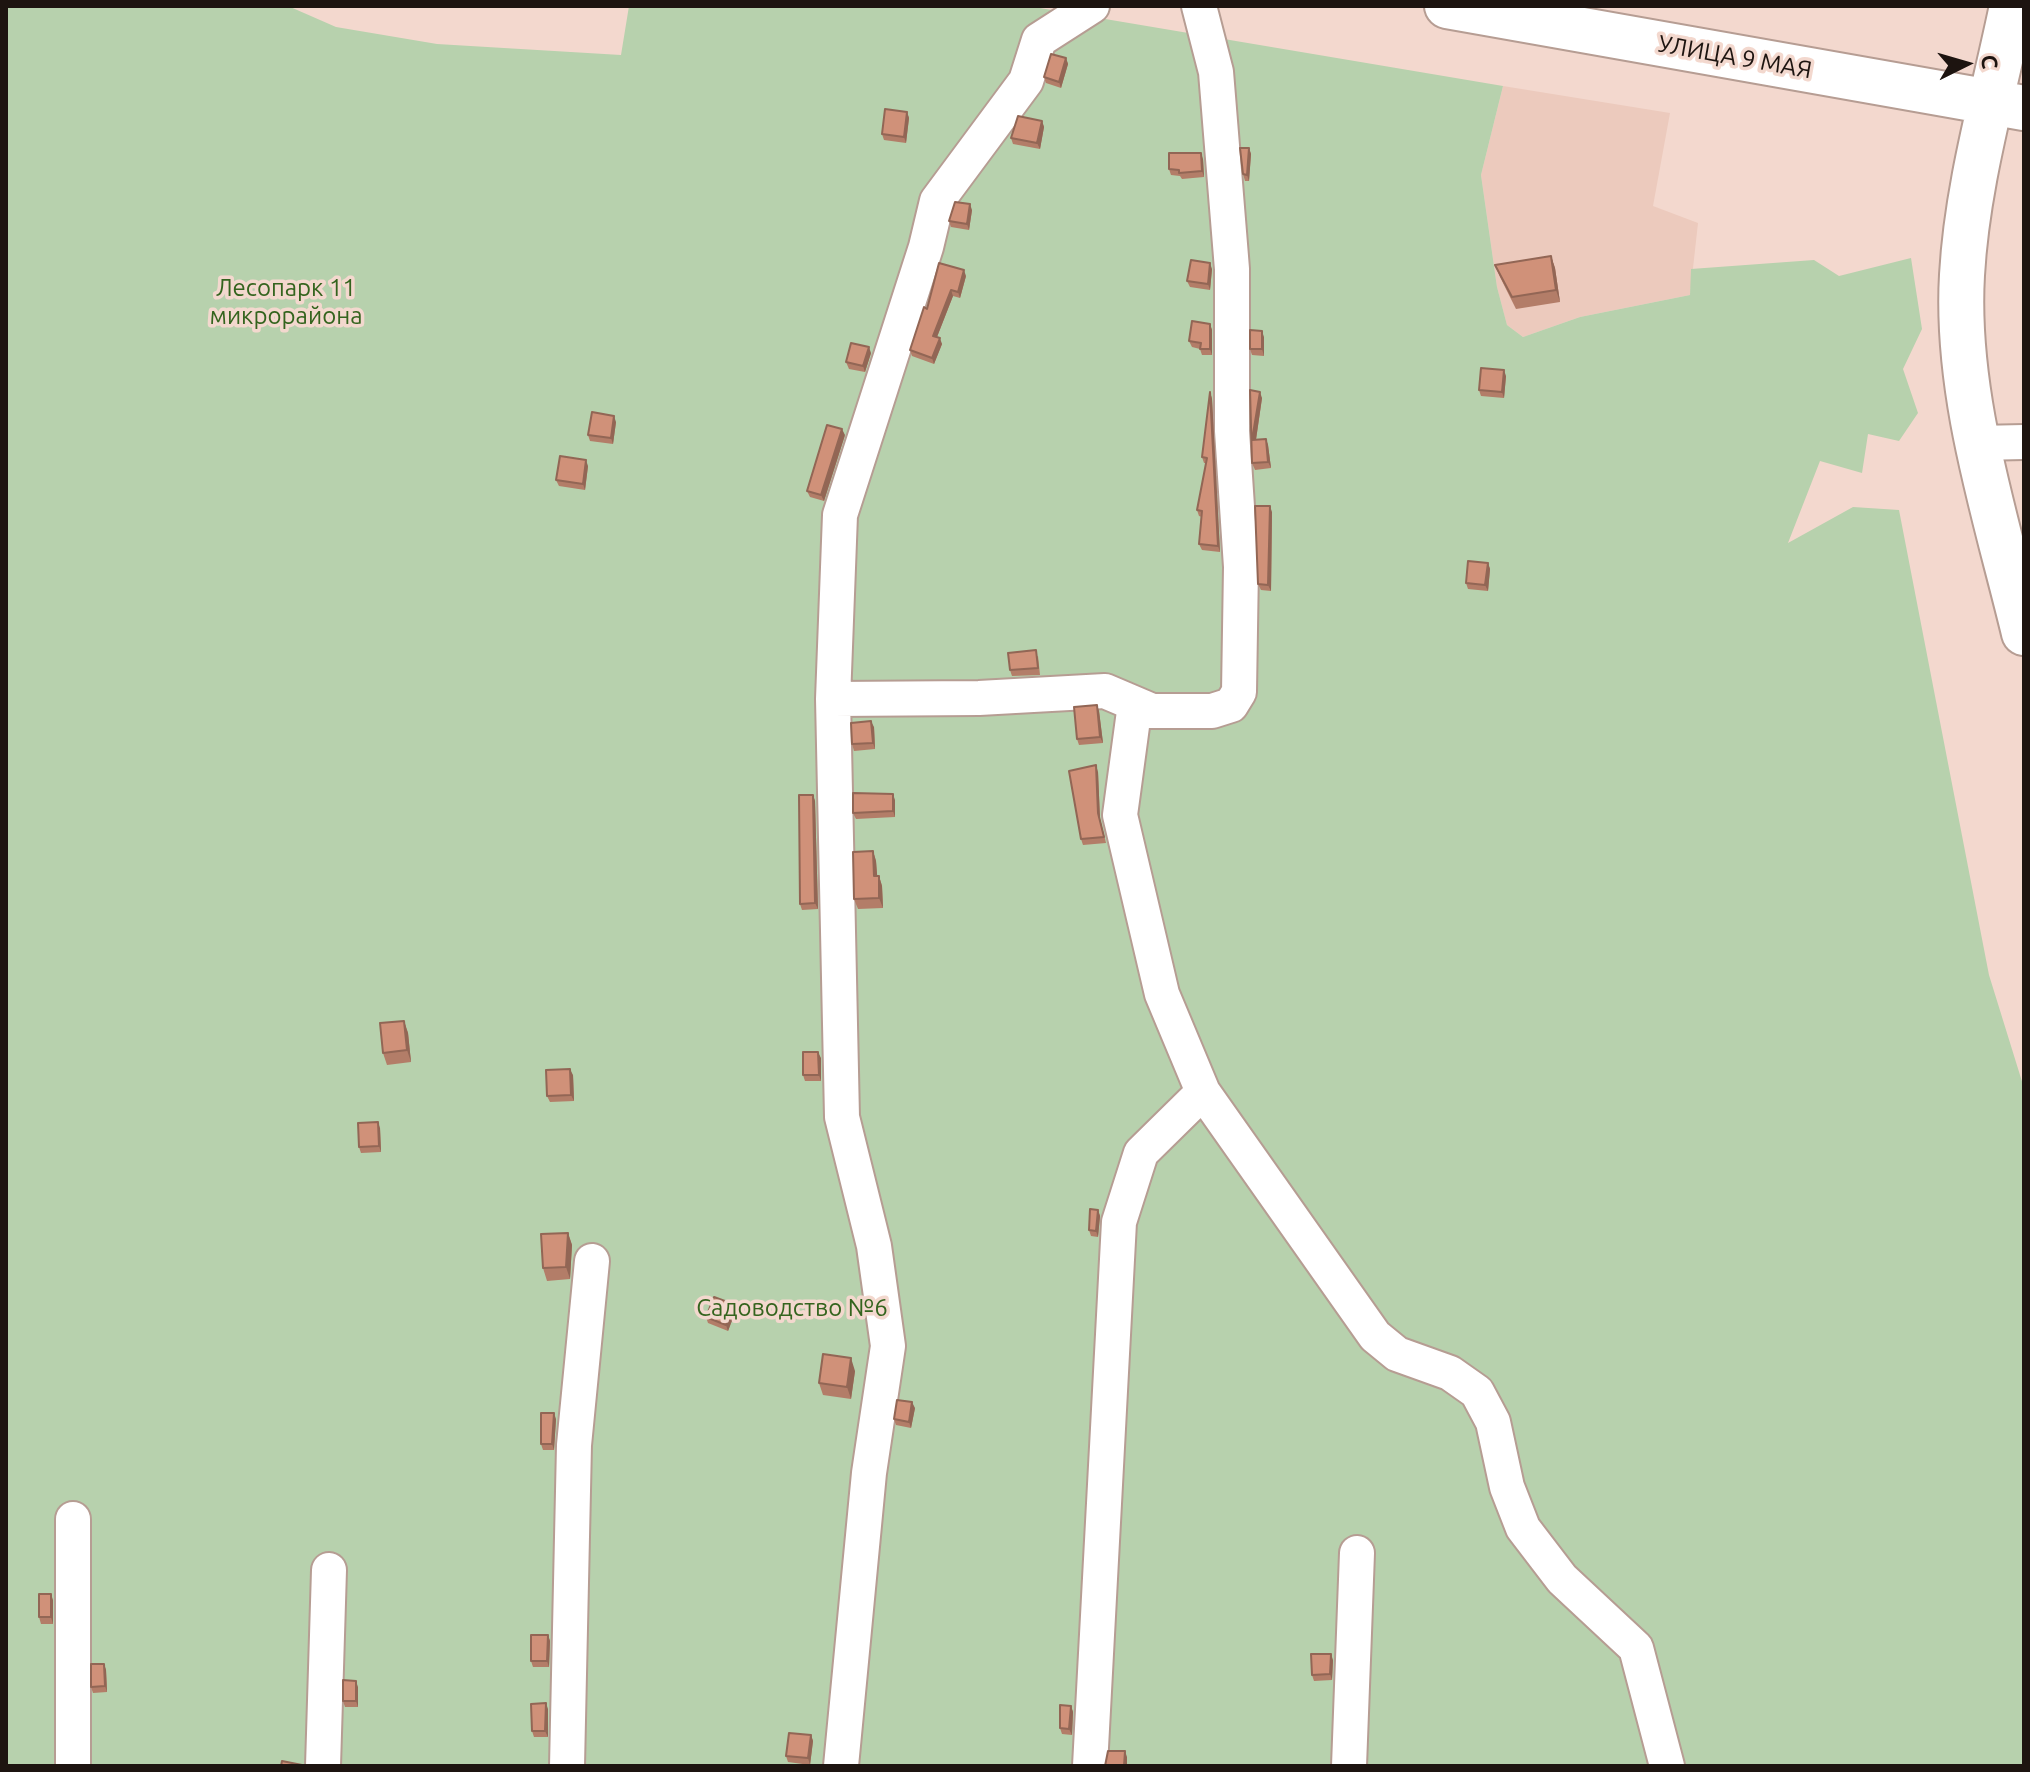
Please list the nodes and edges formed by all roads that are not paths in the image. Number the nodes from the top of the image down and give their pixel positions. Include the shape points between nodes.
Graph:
1 (1092, 6) edge
2 (1199, 6) edge
3 (1447, 6) edge
4 (2012, 6) edge
5 (2008, 106) edge
6 (2024, 442) edge
7 (1978, 443) junction
8 (2024, 633) edge
9 (833, 699) junction
10 (1135, 704) junction
11 (1203, 1092) junction
12 (592, 1261) dead end
13 (73, 1519) dead end
14 (1357, 1553) dead end
15 (329, 1570) dead end
16 (73, 1766) edge
17 (323, 1766) edge
18 (567, 1766) edge
19 (841, 1766) edge
20 (1090, 1766) edge
21 (1349, 1766) edge
22 (1667, 1766) edge

1 - 9 lane via 1039,40 1026,81 937,201 840,515
2 - 10 lane via 1216,72 1232,269 1232,431 1241,567 1239,692 1231,705 1212,711 1152,711
3 - 5 main road, УЛИЦА 9 МАЯ
4 - 5 main road
5 - 7 main road via 1969,205 1961,277 1965,364
6 - 7 lane
7 - 8 main road
9 - 10 lane via 1105,691
9 - 19 lane via 842,1117 874,1246 888,1346 869,1473
10 - 11 lane via 1120,815 1162,994
11 - 20 lane via 1141,1153 1119,1222
11 - 22 lane via 1375,1336 1397,1354 1450,1373 1477,1392 1493,1422 1507,1487 1523,1528 1562,1579 1636,1648
12 - 18 lane via 574,1445
13 - 16 lane
14 - 21 lane
15 - 17 lane

